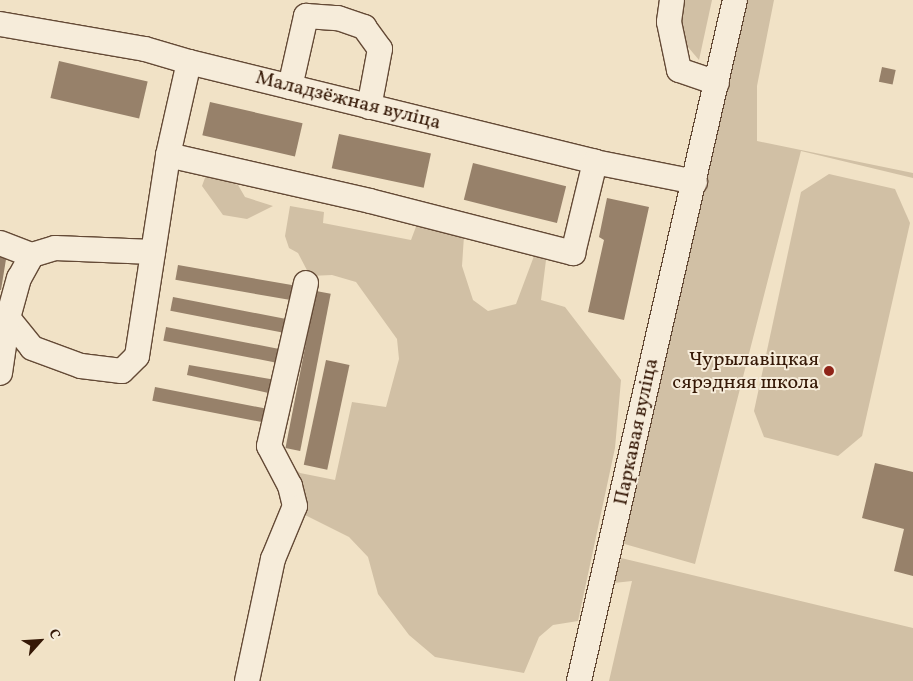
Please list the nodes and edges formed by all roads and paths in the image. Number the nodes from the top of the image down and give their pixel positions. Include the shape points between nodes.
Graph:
1 (672, 0) edge
2 (735, 0) edge
3 (0, 24) edge
4 (188, 62) junction
5 (717, 83) junction
6 (290, 87) junction
7 (370, 107) junction
8 (168, 155) junction
9 (595, 162) junction
10 (695, 182) junction
11 (0, 243) edge
12 (153, 252) junction
13 (32, 255) junction
14 (306, 283) dead end
15 (7, 309) edge
16 (0, 373) edge
17 (247, 681) edge
18 (579, 681) edge

1 - 5 street via 668,22 679,70
2 - 5 street, Паркавая вуліца
3 - 4 street, Маладзёжная вуліца via 145,49
4 - 6 street, Маладзёжная вуліца
4 - 8 street
5 - 10 street, Паркавая вуліца
6 - 7 street, Маладзёжная вуліца
6 - 7 street via 306,16 338,18 364,27 380,49
7 - 9 street, Маладзёжная вуліца
8 - 9 street via 370,201 573,254
8 - 12 street
9 - 10 street, Маладзёжная вуліца
10 - 18 street, Паркавая вуліца
11 - 13 street
12 - 13 street via 55,248
12 - 15 street via 137,356 122,371 80,366 32,348
13 - 15 street
14 - 17 street via 269,446 290,486 295,506 272,559
15 - 16 street

